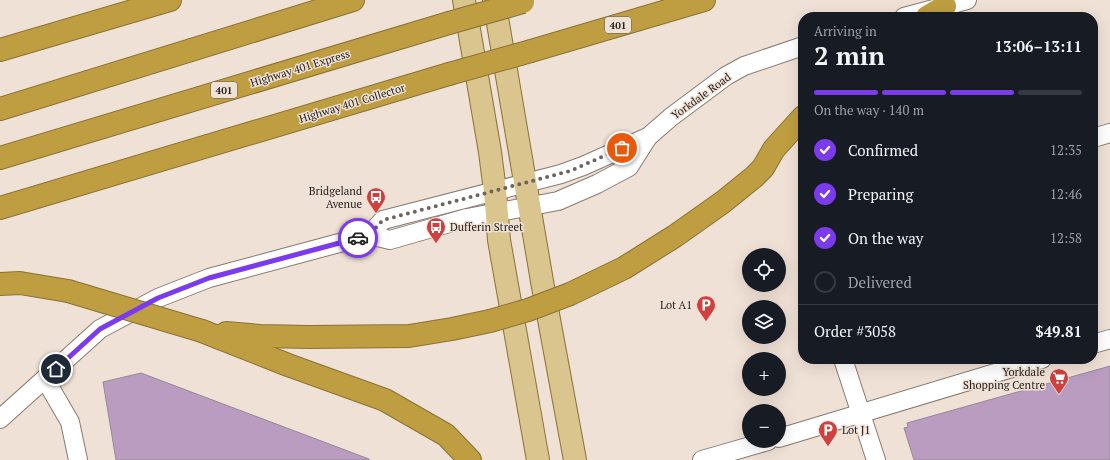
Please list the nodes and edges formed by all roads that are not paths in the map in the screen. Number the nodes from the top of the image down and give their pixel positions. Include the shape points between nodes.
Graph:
1 (170, 0) edge
2 (353, 0) edge
3 (464, 0) edge
4 (494, 0) edge
5 (704, 0) edge
6 (967, 0) edge
7 (527, 1) edge
8 (936, 11) edge
9 (798, 48) edge
10 (0, 50) edge
11 (0, 109) edge
12 (798, 123) edge
13 (1110, 132) edge
14 (1098, 136) edge
15 (648, 137) junction
16 (798, 141) edge
17 (0, 158) edge
18 (763, 168) junction
19 (526, 183) junction
20 (495, 191) junction
21 (529, 207) junction
22 (0, 208) edge
23 (497, 213) junction
24 (369, 235) junction
25 (0, 284) edge
26 (202, 331) junction
27 (1110, 339) edge
28 (1098, 343) edge
29 (844, 364) edge
30 (1025, 364) edge
31 (45, 379) junction
32 (860, 414) junction
33 (0, 419) edge
34 (786, 436) edge
35 (744, 448) edge
36 (576, 459) edge
37 (78, 460) edge
38 (470, 460) edge
39 (538, 460) edge
40 (702, 460) edge
41 (876, 460) edge

1 - 10 highway
2 - 11 highway
3 - 20 main road
4 - 19 main road
5 - 22 highway, Highway 401 Collector / 401, bridge
6 - 8 street
7 - 17 highway, Highway 401 Express / 401, bridge
9 - 15 street, Yorkdale Road via 744,66 726,76
12 - 18 highway via 774,149
13 - 14 street
15 - 19 street, Yorkdale Road via 570,171
15 - 21 street, Yorkdale Road via 629,167 577,194
16 - 18 highway via 781,160
18 - 26 highway, bridge via 743,187 675,236 624,268 570,294 528,310 490,321 409,336 260,336
19 - 20 street, Yorkdale Road
19 - 21 main road
20 - 23 main road
20 - 24 street via 383,220
21 - 23 street, Yorkdale Road
21 - 36 main road
23 - 24 street via 467,218 390,240
23 - 39 main road via 506,284
24 - 31 street via 209,278 158,298 100,329
25 - 26 highway, bridge via 20,283 68,291
26 - 38 highway via 385,400 446,436
27 - 28 street
29 - 32 street
30 - 32 street
31 - 33 street
31 - 37 street via 70,422
32 - 34 street
32 - 41 street
35 - 40 street

